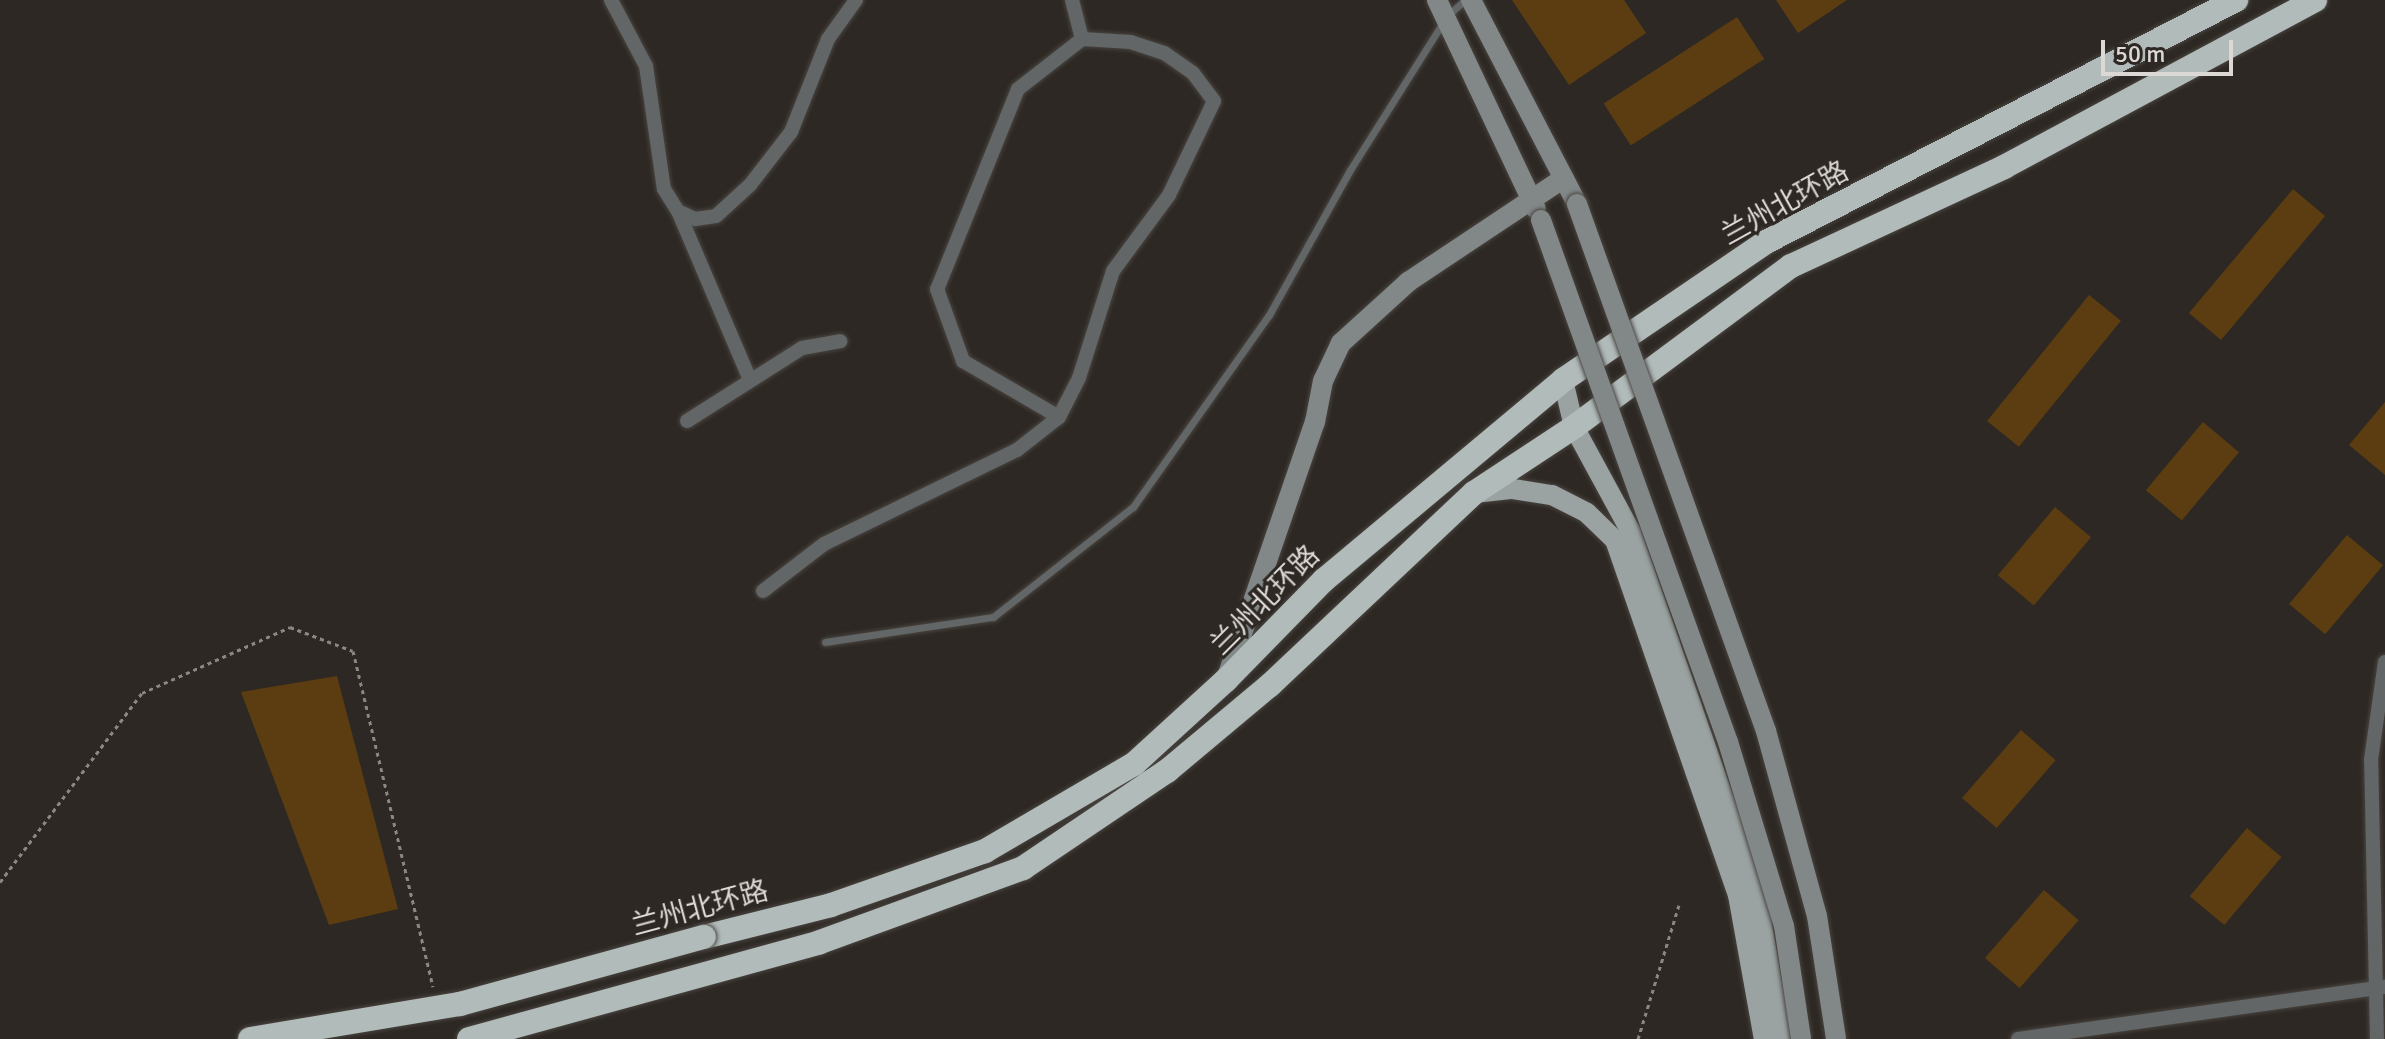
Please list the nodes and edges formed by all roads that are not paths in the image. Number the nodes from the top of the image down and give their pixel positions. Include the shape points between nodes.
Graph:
1 (611, 0) edge
2 (856, 0) edge
3 (1072, 0) edge
4 (1465, 0) edge
5 (1471, 0) edge
6 (2236, 0) edge
7 (2315, 0) edge
8 (1442, 8) edge
9 (1082, 39) junction
10 (1564, 178) junction
11 (1531, 197) junction
12 (678, 211) junction
13 (840, 341) dead end
14 (750, 380) junction
15 (1563, 380) junction
16 (1059, 417) junction
17 (687, 421) dead end
18 (1574, 427) junction
19 (1474, 493) junction
20 (763, 591) dead end
21 (825, 642) dead end
22 (2385, 662) edge
23 (1226, 680) junction
24 (2379, 987) edge
25 (250, 1039) edge
26 (469, 1039) edge
27 (1764, 1039) edge
28 (1782, 1039) edge
29 (1801, 1039) edge
30 (1836, 1039) edge
31 (2018, 1039) edge
32 (2377, 1039) edge

1 - 12 street via 646,66 664,189
2 - 12 street via 828,39 791,132 750,185 716,216 695,219
3 - 9 street
4 - 8 lane
5 - 10 main road
6 - 15 highway, 兰州北环路 via 1766,242
7 - 18 highway, 兰州北环路 via 2004,167 1791,266
8 - 11 main road
8 - 21 lane via 1269,315 1133,507 993,617
9 - 16 street via 1018,89 937,289 963,361
9 - 16 street via 1131,42 1164,53 1193,73 1214,101 1169,195 1113,271 1079,378
10 - 11 main road
10 - 30 main road, bridge via 1766,731 1817,916
11 - 23 main road via 1408,282 1341,343 1323,381 1315,422
11 - 29 main road, bridge via 1728,742 1784,926
12 - 14 street
13 - 14 street via 802,348
14 - 17 street
15 - 18 main road
15 - 23 highway, 兰州北环路 via 1324,580
16 - 20 street via 1017,450 824,544
18 - 19 highway, 兰州北环路
18 - 28 main road via 1631,532 1756,890
19 - 26 highway, 兰州北环路 via 1270,685 1167,771 1023,868 820,942
19 - 27 main road via 1513,489 1552,495 1587,513 1615,540 1738,895
22 - 24 street via 2371,760
23 - 25 highway, 兰州北环路, bridge via 1134,764 985,851 831,905 460,1004
24 - 31 street
24 - 32 street

